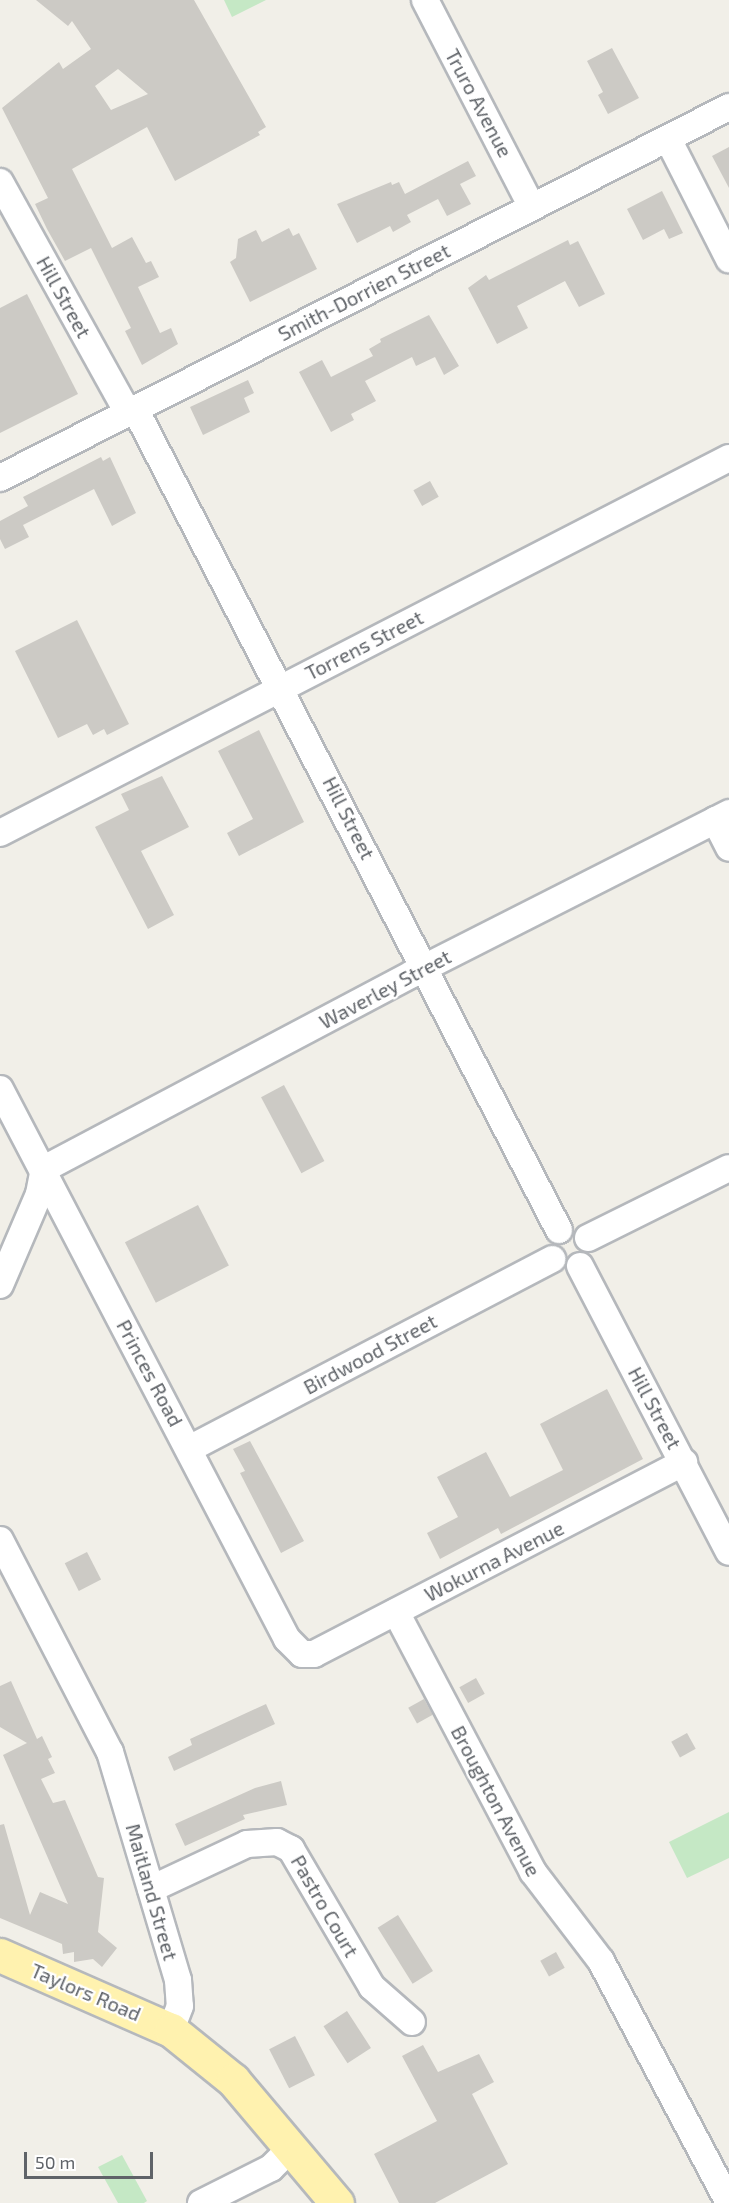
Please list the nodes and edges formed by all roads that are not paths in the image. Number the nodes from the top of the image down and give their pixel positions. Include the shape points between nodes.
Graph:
1 (425, 0) edge
2 (729, 107) edge
3 (668, 139) junction
4 (0, 182) edge
5 (532, 207) junction
6 (729, 259) edge
7 (131, 411) junction
8 (729, 458) edge
9 (0, 478) edge
10 (281, 687) junction
11 (722, 817) edge
12 (0, 833) edge
13 (729, 848) edge
14 (426, 967) junction
15 (0, 1089) edge
16 (729, 1168) edge
17 (44, 1169) junction
18 (559, 1230) junction
19 (588, 1238) junction
20 (552, 1259) junction
21 (580, 1266) junction
22 (0, 1285) edge
23 (189, 1449) junction
24 (684, 1462) junction
25 (0, 1540) edge
26 (729, 1552) edge
27 (396, 1612) junction
28 (303, 1654) joint
29 (151, 1890) junction
30 (0, 1955) edge
31 (0, 1968) edge
32 (412, 2022) dead end
33 (171, 2030) junction
34 (287, 2153) junction
35 (201, 2203) edge
36 (321, 2203) edge
37 (337, 2203) edge
38 (729, 2203) edge

1 - 5 street, Truro Avenue
2 - 3 street, Smith-Dorrien Street
3 - 5 street, Smith-Dorrien Street
3 - 6 street
4 - 7 street, Hill Street
5 - 7 street, Smith-Dorrien Street
7 - 9 street, Smith-Dorrien Street
7 - 10 street, Hill Street
8 - 10 street, Torrens Street
10 - 12 street, Torrens Street
10 - 14 street, Hill Street
11 - 13 street
11 - 14 street, Waverley Street
14 - 17 street, Waverley Street
14 - 18 street, Hill Street
15 - 17 street, Princes Road
16 - 19 street
17 - 22 street via 39,1194
17 - 23 street, Princes Road
18 - 19 street via 572,1227
18 - 20 street via 549,1247
19 - 21 street via 588,1257
20 - 21 street via 568,1269
20 - 23 street, Birdwood Street
21 - 24 street, Hill Street
23 - 28 street, Princes Road via 287,1639
24 - 26 street, Hill Street
24 - 27 street, Wokurna Avenue
25 - 29 street, Maitland Street via 110,1752
27 - 28 street, Wokurna Avenue via 314,1654
27 - 38 street, Broughton Avenue via 532,1872 602,1961
29 - 32 street, Pastro Court via 247,1844 277,1842 291,1849 372,1987
29 - 33 street, Maitland Street via 178,1980 180,2006
30 - 33 main road, Taylors Road
31 - 34 main road, Taylors Road via 129,2024 192,2065
33 - 34 main road via 233,2080
34 - 35 street via 271,2168
34 - 36 main road
34 - 37 main road

